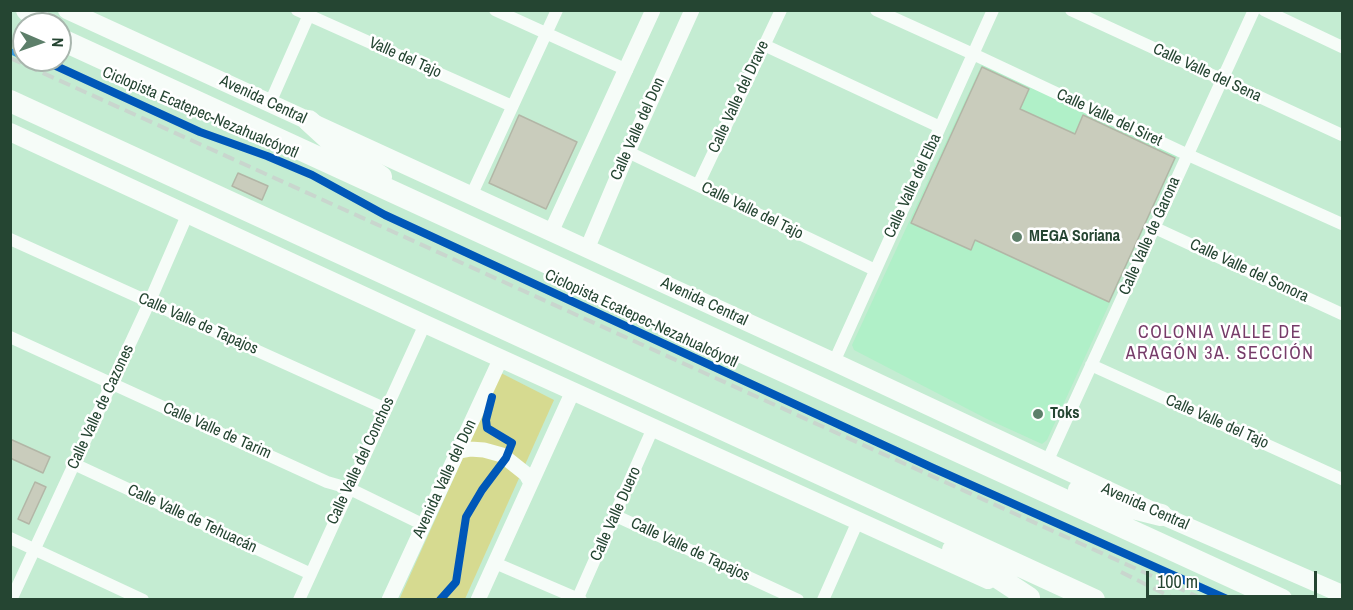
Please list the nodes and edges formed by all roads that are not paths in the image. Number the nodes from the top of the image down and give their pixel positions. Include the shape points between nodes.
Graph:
1 (67, 10) edge
2 (495, 10) edge
3 (557, 10) edge
4 (653, 10) edge
5 (692, 10) edge
6 (781, 10) edge
7 (876, 10) edge
8 (993, 10) edge
9 (1071, 10) edge
10 (1254, 10) edge
11 (1264, 10) edge
12 (306, 12) edge
13 (88, 15) edge
14 (546, 34) junction
15 (72, 44) edge
16 (764, 45) junction
17 (1342, 47) edge
18 (973, 54) junction
19 (627, 70) junction
20 (1222, 80) junction
21 (10, 101) edge
22 (270, 103) junction
23 (512, 106) junction
24 (309, 121) junction
25 (940, 127) junction
26 (10, 132) edge
27 (1342, 135) edge
28 (628, 152) junction
29 (1186, 154) junction
30 (698, 185) junction
31 (471, 196) junction
32 (413, 202) junction
33 (188, 213) junction
34 (1342, 224) edge
35 (1155, 228) junction
36 (551, 232) junction
37 (10, 239) edge
38 (587, 249) junction
39 (875, 270) junction
40 (149, 303) junction
41 (1342, 314) edge
42 (425, 324) junction
43 (10, 337) edge
44 (501, 358) junction
45 (834, 362) junction
46 (1091, 365) junction
47 (111, 383) junction
48 (573, 391) junction
49 (386, 409) junction
50 (653, 428) junction
51 (459, 451) junction
52 (1047, 462) junction
53 (74, 464) junction
54 (1012, 474) junction
55 (1342, 479) edge
56 (531, 483) junction
57 (348, 488) junction
58 (854, 491) junction
59 (1161, 515) junction
60 (616, 516) junction
61 (858, 521) junction
62 (424, 525) junction
63 (10, 538) edge
64 (34, 548) junction
65 (495, 563) junction
66 (311, 574) junction
67 (1342, 594) edge
68 (578, 599) edge
69 (1030, 599) edge
70 (11, 600) edge
71 (143, 600) edge
72 (299, 600) edge
73 (390, 600) edge
74 (478, 600) edge
75 (798, 600) edge
76 (823, 600) edge
77 (1094, 600) edge
78 (1282, 600) edge

1 - 13 main road, Avenida Central
2 - 14 street
3 - 14 street
4 - 19 street, Calle Valle del Don
5 - 28 street, Calle Valle del Don
6 - 16 street, Calle Valle del Drave
7 - 18 street, Calle Valle del Siret
8 - 18 street, Calle Valle del Elba
9 - 20 street, Calle Valle del Sena
10 - 20 street, Calle Valle de Garona
11 - 17 street
12 - 22 street
12 - 23 street, Valle del Tajo
13 - 22 main road, Avenida Central
14 - 19 street
14 - 23 street
15 - 32 highway, Avenida Central
16 - 25 street
16 - 30 street, Calle Valle del Drave
18 - 25 street, Calle Valle del Elba
18 - 29 street, Calle Valle del Siret
19 - 36 street, Calle Valle del Don
20 - 27 street, Calle Valle del Sena
20 - 29 street, Calle Valle de Garona
21 - 58 highway
22 - 24 main road, Avenida Central
23 - 31 street
24 - 31 main road, Avenida Central
24 - 32 highway
25 - 39 street, Calle Valle del Elba
26 - 33 main road
28 - 30 street, Calle Valle del Tajo
28 - 38 street, Calle Valle del Don
29 - 34 street, Calle Valle del Siret
29 - 35 street, Calle Valle de Garona
30 - 39 street, Calle Valle del Tajo
31 - 36 main road, Avenida Central
32 - 54 highway, Avenida Central
33 - 40 street, Calle Valle de Cazones
33 - 42 main road
35 - 41 street, Calle Valle del Sonora
35 - 46 street, Calle Valle de Garona
36 - 38 main road, Avenida Central
37 - 40 street, Calle Valle de Tapajos
38 - 45 main road, Avenida Central
39 - 45 street, Calle Valle del Elba
40 - 47 street, Calle Valle de Cazones
40 - 49 street, Calle Valle de Tapajos
42 - 44 main road
42 - 49 street, Calle Valle del Conchos
43 - 47 street, Calle Valle de Tarim
44 - 48 main road
44 - 51 street, Avenida Valle del Don
45 - 52 main road, Avenida Central
46 - 52 street, Calle Valle de Garona
46 - 55 street, Calle Valle del Tajo
47 - 53 street, Calle Valle de Cazones
47 - 57 street, Calle Valle de Tarim via 327,482
48 - 50 main road
48 - 56 street
49 - 57 street, Calle Valle del Conchos
50 - 60 street, Calle Valle Duero
50 - 61 main road
51 - 56 street via 484,450 502,455 526,474
51 - 62 street, Avenida Valle del Don
52 - 59 main road, Avenida Central
53 - 64 street, Calle Valle de Cazones
53 - 66 street, Calle Valle de Tehuacán
54 - 59 highway via 1062,484 1105,501
54 - 78 highway, Avenida Central
56 - 65 street
57 - 62 street, Calle Valle de Tarim
57 - 66 street, Calle Valle del Conchos
58 - 69 highway
58 - 77 highway
59 - 67 main road, Avenida Central
60 - 68 street, Calle Valle Duero
60 - 75 street, Calle Valle de Tapajos
61 - 69 main road
61 - 76 street
62 - 73 street, Avenida Valle del Don
63 - 64 street
64 - 70 street, Calle Valle de Cazones
64 - 71 street
65 - 68 street
65 - 74 street
66 - 72 street, Calle Valle del Conchos

